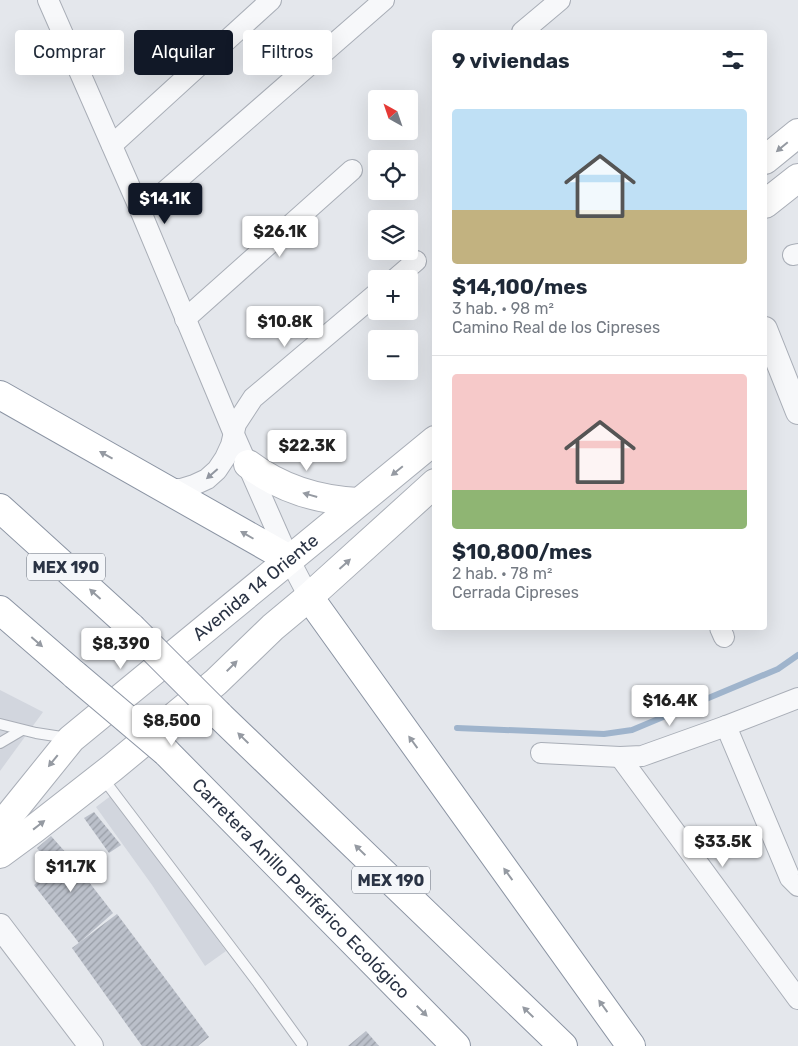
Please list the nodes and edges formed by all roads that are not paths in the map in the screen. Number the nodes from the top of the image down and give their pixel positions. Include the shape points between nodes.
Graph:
1 (48, 0) edge
2 (272, 0) edge
3 (384, 0) edge
4 (560, 0) edge
5 (524, 30) edge
6 (798, 133) edge
7 (112, 146) junction
8 (767, 158) edge
9 (352, 170) dead end
10 (798, 178) edge
11 (767, 202) edge
12 (141, 212) junction
13 (416, 260) dead end
14 (404, 270) edge
15 (368, 301) edge
16 (185, 319) junction
17 (767, 334) edge
18 (0, 396) edge
19 (798, 412) edge
20 (233, 432) junction
21 (432, 442) edge
22 (248, 464) junction
23 (432, 486) edge
24 (167, 489) junction
25 (358, 502) junction
26 (0, 508) edge
27 (289, 559) junction
28 (309, 597) junction
29 (0, 610) edge
30 (798, 698) edge
31 (0, 724) edge
32 (726, 726) junction
33 (22, 730) junction
34 (71, 739) junction
35 (0, 743) edge
36 (541, 753) dead end
37 (620, 757) junction
38 (102, 776) junction
39 (0, 826) edge
40 (0, 854) edge
41 (798, 886) edge
42 (0, 926) edge
43 (798, 999) edge
44 (302, 1044) dead end
45 (91, 1046) edge
46 (456, 1046) edge
47 (563, 1046) edge
48 (631, 1046) edge

1 - 7 street
2 - 7 street
3 - 12 street
4 - 5 street
6 -> 8 main road
7 - 12 street
9 - 16 street
10 - 11 main road
12 - 16 street
13 - 14 street
15 - 20 street via 253,398
16 - 20 street
17 - 19 street
24 -> 18 main road
20 - 22 street
20 -> 24 street via 226,458 207,479 188,487
21 -> 25 main road, Avenida 14 Oriente
25 -> 22 main road via 319,498 300,492 263,476
22 - 27 street
28 -> 23 main road
27 -> 24 main road
25 - 27 main road, Avenida 14 Oriente
47 -> 26 main road, MEX 190, bridge via 131,627
27 - 28 street
27 - 34 main road, Avenida 14 Oriente
38 -> 28 main road via 216,682 273,626
48 -> 28 main road
29 -> 46 main road, Carretera Anillo Periférico Ecológico, bridge via 166,752
30 - 32 street
31 - 33 lane
32 - 37 street via 642,756
32 - 41 street via 790,878
33 - 34 lane
33 - 35 lane
34 -> 39 main road, Avenida 14 Oriente
36 - 37 street
37 - 43 street
40 -> 38 main road
38 - 44 lane
42 - 45 street

